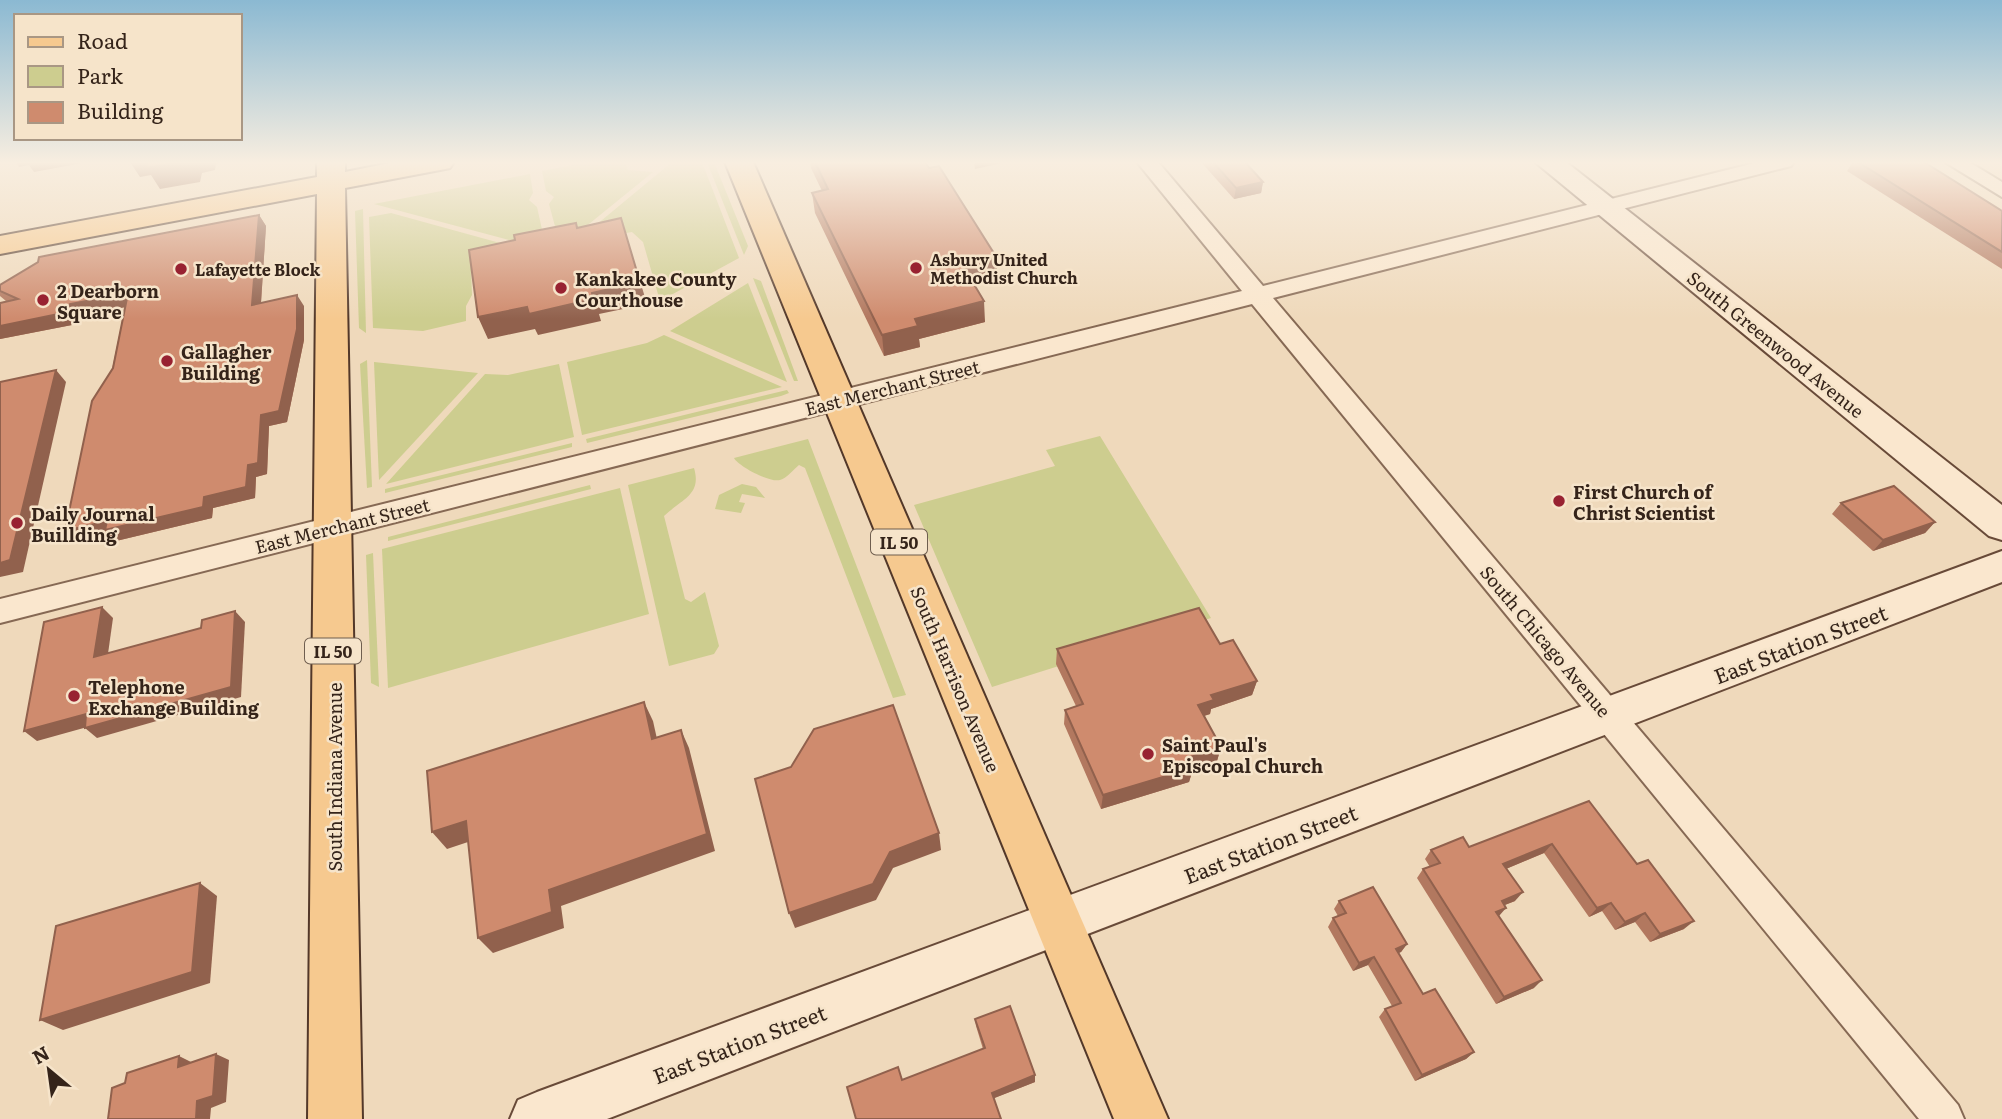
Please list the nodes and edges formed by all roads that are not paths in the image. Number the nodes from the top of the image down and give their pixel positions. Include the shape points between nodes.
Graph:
1 (140, 214) edge
2 (332, 214) edge
3 (761, 214) edge
4 (1191, 214) edge
5 (1577, 214) edge
6 (1614, 214) edge
7 (0, 245) edge
8 (1258, 295) junction
9 (839, 400) junction
10 (2002, 526) edge
11 (333, 527) junction
12 (2002, 566) edge
13 (0, 611) edge
14 (1608, 715) junction
15 (1058, 922) junction
16 (335, 1119) edge
17 (537, 1119) edge
18 (1141, 1119) edge
19 (1944, 1119) edge

1 - 7 main road
2 - 11 main road, South Indiana Avenue / IL 50
3 - 9 main road, South Harrison Avenue / IL 50
4 - 8 street, South Chicago Avenue
5 - 8 street, East Merchant Street
6 - 10 main road, South Greenwood Avenue
8 - 9 street, East Merchant Street
8 - 14 street, South Chicago Avenue
9 - 11 street, East Merchant Street
9 - 15 main road, South Harrison Avenue / IL 50
11 - 13 street, East Merchant Street
11 - 16 main road, South Indiana Avenue / IL 50
12 - 14 main road, East Station Street
14 - 15 main road, East Station Street
14 - 19 street, South Chicago Avenue
15 - 17 main road, East Station Street
15 - 18 main road, South Harrison Avenue / IL 50

